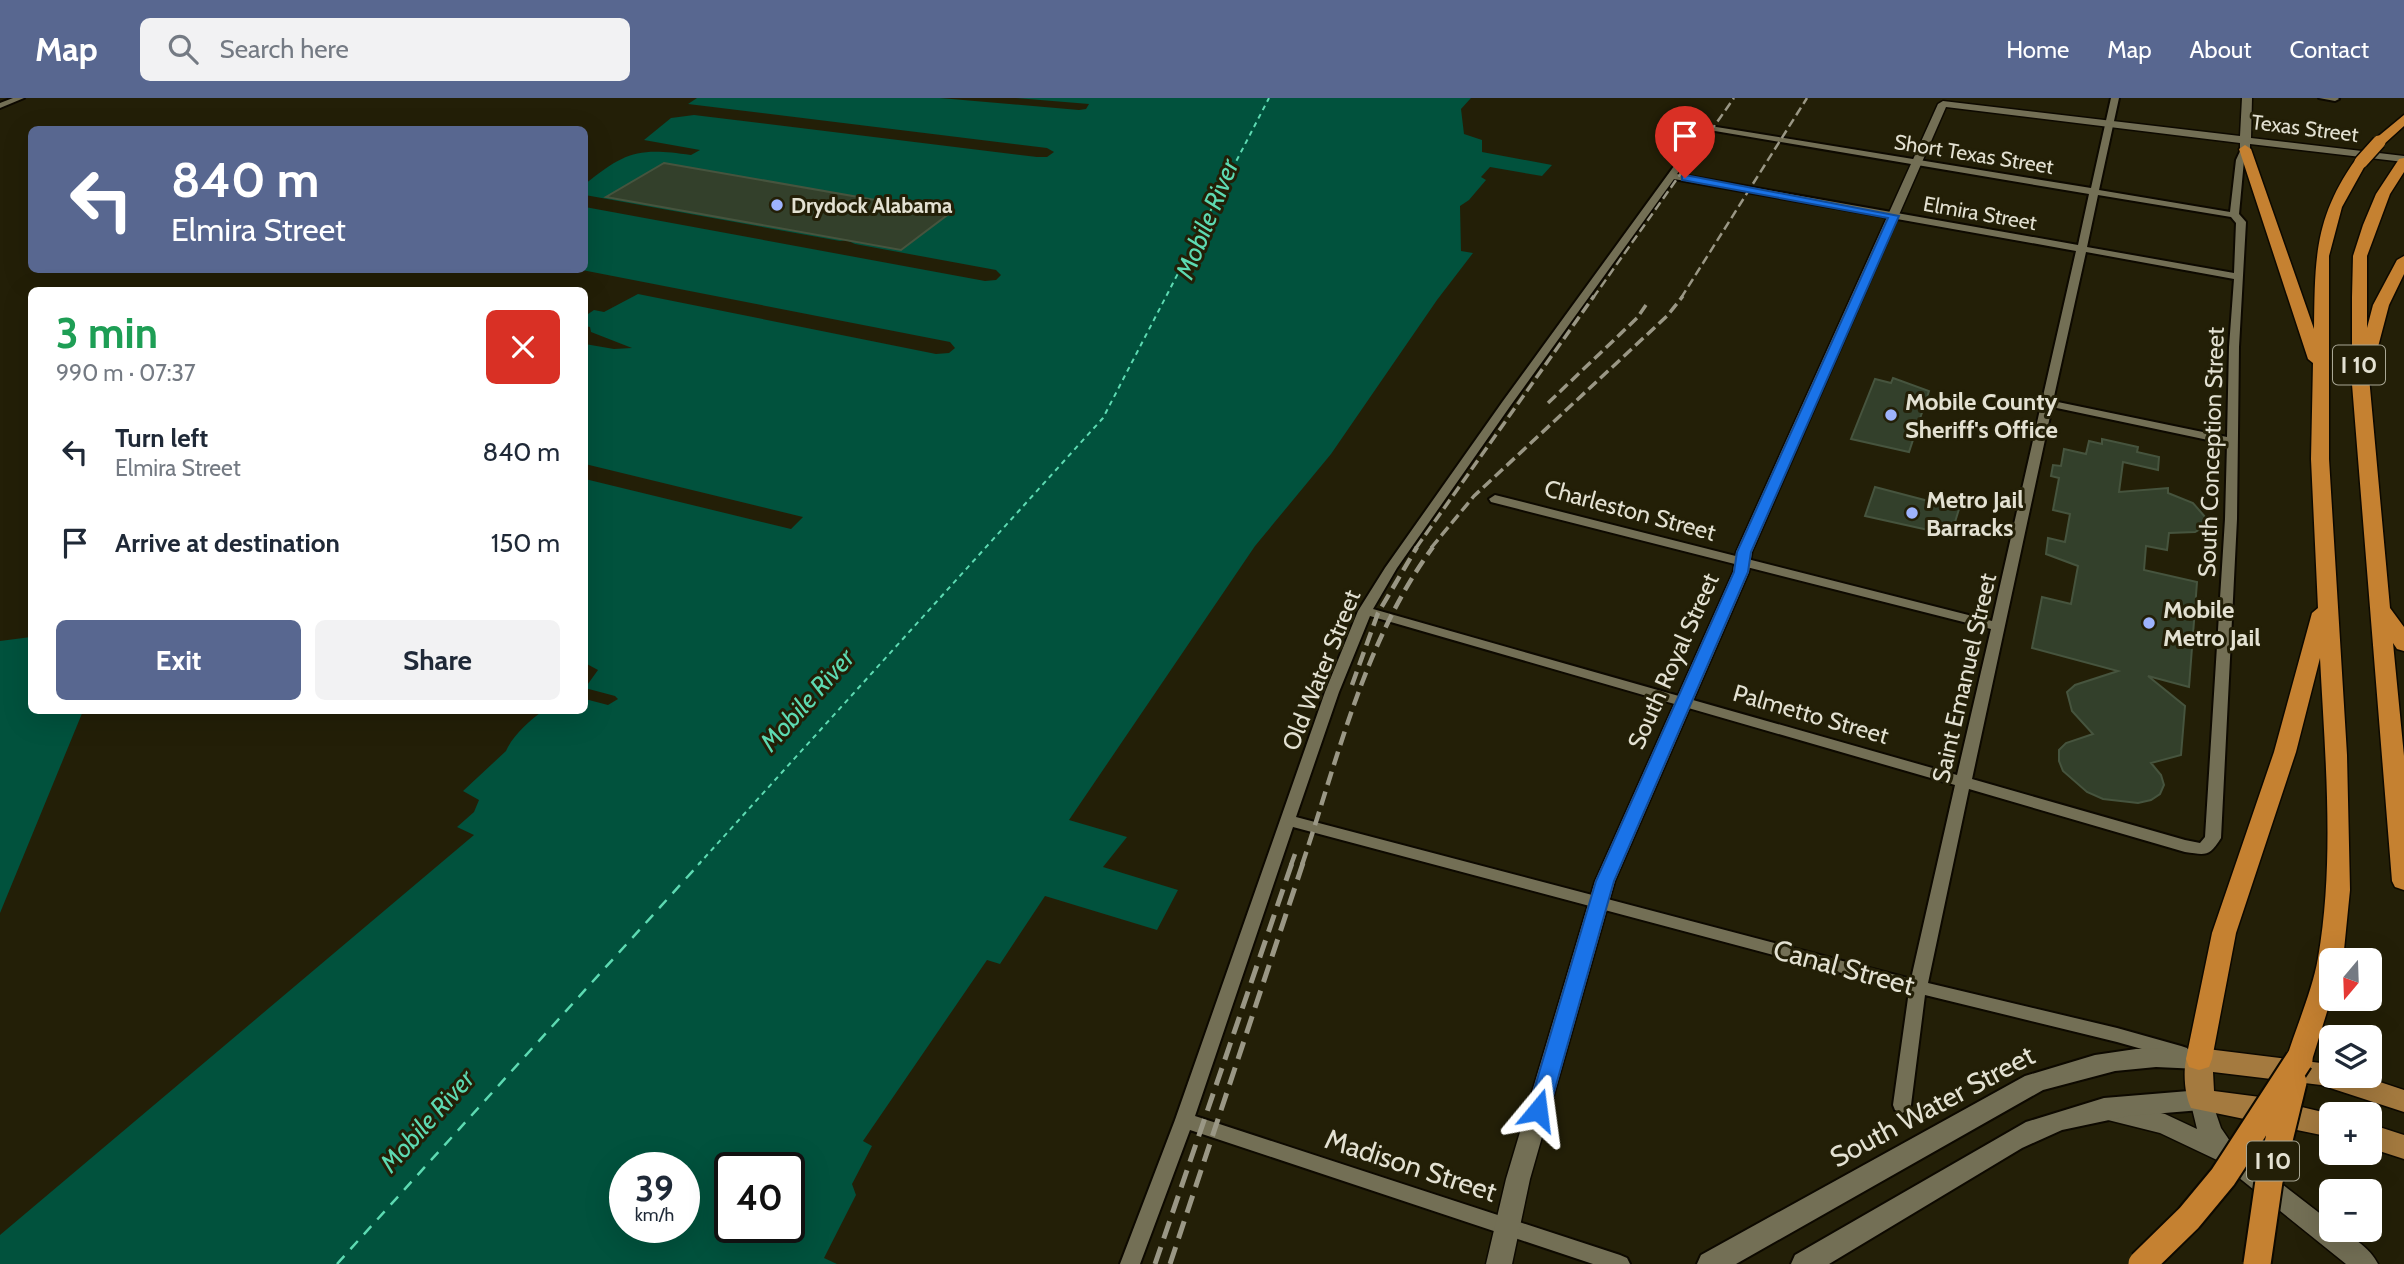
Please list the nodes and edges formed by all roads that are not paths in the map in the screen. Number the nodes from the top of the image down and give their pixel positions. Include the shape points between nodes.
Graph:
1 (20, 98) edge
2 (2115, 98) edge
3 (2247, 98) edge
4 (2323, 98) edge
5 (2335, 99) edge
6 (1944, 101) edge
7 (0, 106) edge
8 (2404, 119) edge
9 (2109, 124) junction
10 (1707, 127) joint
11 (2245, 141) junction
12 (2403, 160) edge
13 (1917, 162) junction
14 (1674, 176) junction
15 (2094, 191) junction
16 (2234, 215) junction
17 (1894, 216) junction
18 (2081, 249) junction
19 (2404, 260) edge
20 (2239, 277) junction
21 (2320, 371) junction
22 (2360, 384) junction
23 (2049, 403) junction
24 (2232, 442) junction
25 (1495, 499) dead end
26 (1742, 562) junction
27 (2327, 590) junction
28 (2378, 606) junction
29 (1365, 611) junction
30 (1998, 627) junction
31 (2404, 645) edge
32 (1684, 701) junction
33 (1964, 782) junction
34 (1287, 820) junction
35 (2204, 849) joint
36 (2404, 881) edge
37 (1599, 901) junction
38 (1918, 987) junction
39 (2199, 1059) junction
40 (2299, 1060) junction
41 (2201, 1100) junction
42 (2404, 1101) edge
43 (1902, 1105) dead end
44 (2095, 1109) junction
45 (1184, 1120) junction
46 (2319, 1122) edge
47 (2382, 1140) edge
48 (2404, 1147) edge
49 (2226, 1154) junction
50 (1506, 1226) junction
51 (1130, 1264) edge
52 (1499, 1264) edge
53 (1620, 1264) edge
54 (1711, 1264) edge
55 (1805, 1264) edge
56 (2142, 1264) edge
57 (2257, 1264) edge
58 (2365, 1264) edge

1 - 7 street
2 - 9 street, Saint Emanuel Street
3 - 11 street, South Conception Street
4 - 5 street
6 - 9 street, Texas Street
6 - 13 street, South Royal Street
8 - 21 highway, I 10, bridge via 2361,162 2342,191 2326,232
9 - 11 street, Texas Street
9 - 15 street, Saint Emanuel Street
10 - 13 street, Short Texas Street
10 - 14 street, Old Water Street
11 - 12 street, Texas Street
11 - 16 street, South Conception Street
11 - 21 highway
12 - 22 highway, I 10 via 2383,194 2361,256
13 - 15 street, Short Texas Street
13 - 17 street, South Royal Street
14 - 17 street, Elmira Street
14 - 29 street, Old Water Street via 1507,403
15 - 16 street, Short Texas Street
15 - 18 street, Saint Emanuel Street
16 - 20 street, South Conception Street via 2241,222
17 - 18 street, Elmira Street
17 - 26 street, South Royal Street
18 - 20 street, Elmira Street
18 - 23 street, Saint Emanuel Street
19 - 22 highway via 2381,305
20 - 24 street, South Conception Street
21 - 27 highway, I 10
22 - 28 highway, I 10
23 - 24 street
23 - 30 street, Saint Emanuel Street
24 - 35 street, South Conception Street via 2213,838
25 - 26 street, Charleston Street
26 - 30 street, Charleston Street
26 - 32 street, South Royal Street
27 - 39 highway via 2286,752 2224,933
27 - 40 highway, I 10 via 2338,890 2330,960
28 - 31 highway
28 - 36 highway, I 10
29 - 32 street, Palmetto Street
29 - 34 street, Old Water Street
30 - 33 street, Saint Emanuel Street
32 - 33 street, Palmetto Street
32 - 37 street, South Royal Street
33 - 35 street, Palmetto Street
33 - 38 street, Saint Emanuel Street
34 - 37 street, Canal Street
34 - 45 street, Old Water Street
37 - 38 street, Canal Street
37 - 50 street, South Royal Street
38 - 39 street, Canal Street
38 - 43 street, Saint Emanuel Street
39 - 41 main road
39 - 42 main road, Canal Street via 2321,1074
39 - 54 main road, South Water Street via 2118,1059 2034,1083
40 - 56 highway, bridge via 2223,1177
40 - 57 highway, I 10, bridge via 2269,1181
41 - 44 main road
41 - 46 main road
41 - 49 street via 2210,1132
44 - 49 street via 2165,1124
44 - 55 main road via 2061,1118 2013,1140
45 - 50 street, Madison Street
45 - 51 street, Old Water Street
47 - 48 main road
49 - 58 street
50 - 52 street, South Royal Street
50 - 53 street, Madison Street

